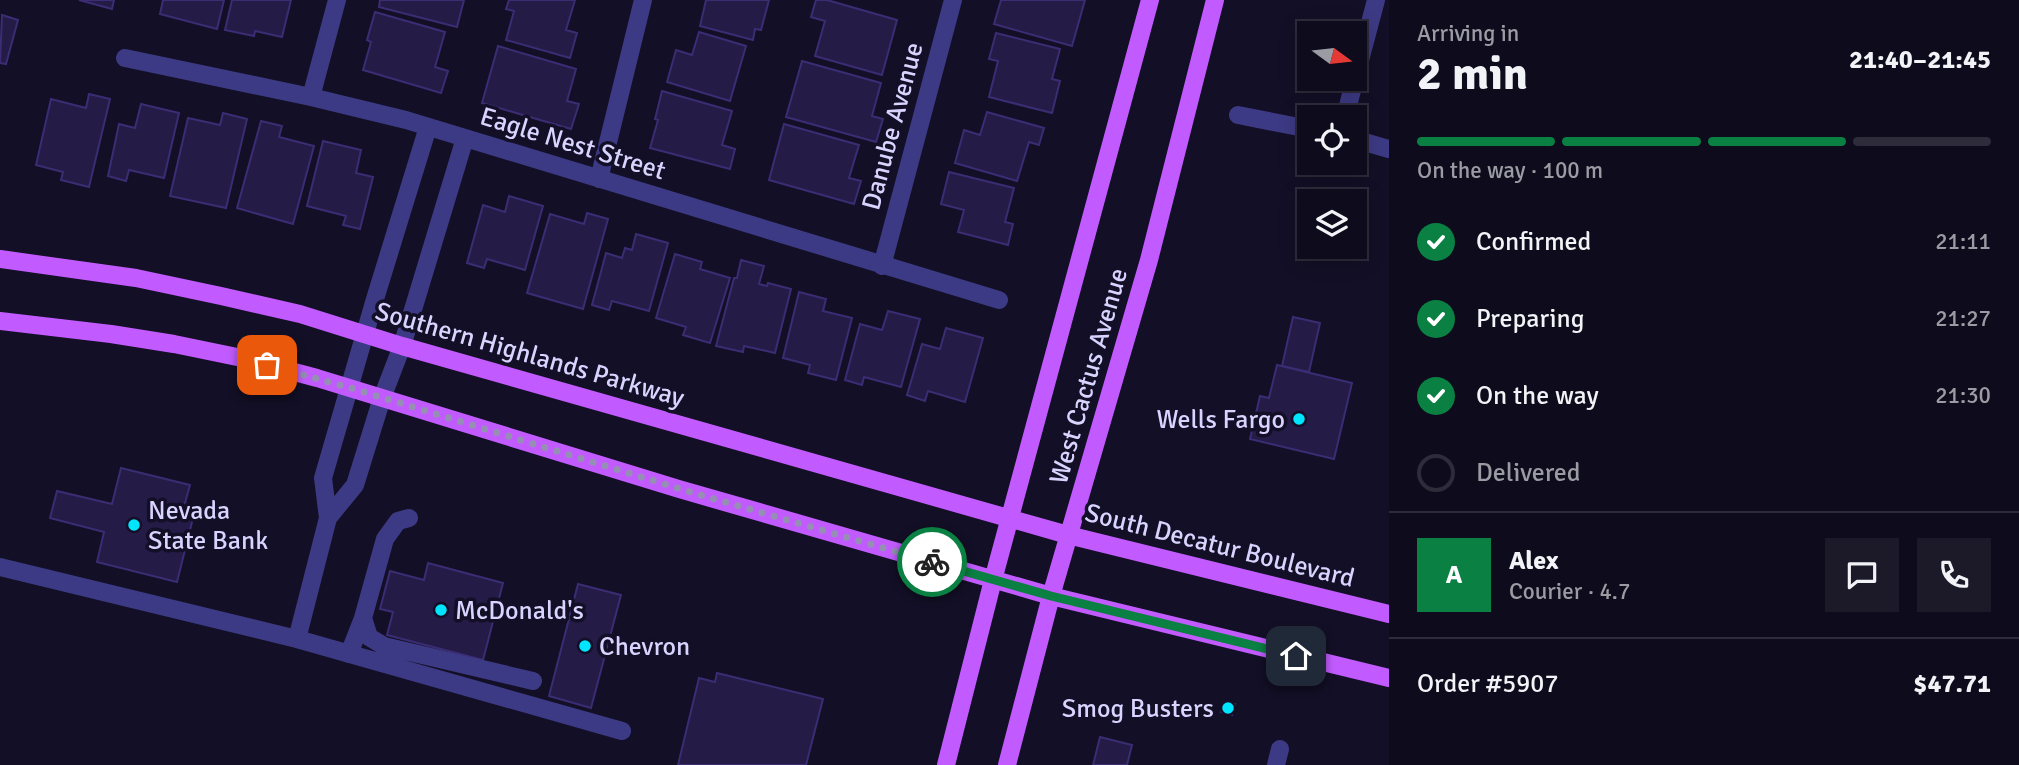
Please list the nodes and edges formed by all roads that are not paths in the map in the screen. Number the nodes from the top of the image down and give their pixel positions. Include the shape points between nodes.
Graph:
1 (337, 0) edge
2 (643, 0) edge
3 (953, 0) edge
4 (1150, 0) edge
5 (1215, 0) edge
6 (1376, 0) edge
7 (125, 58) dead end
8 (311, 97) junction
9 (1348, 105) edge
10 (1238, 115) dead end
11 (428, 127) junction
12 (1297, 127) edge
13 (465, 138) junction
14 (1367, 143) edge
15 (1389, 149) edge
16 (599, 179) junction
17 (0, 260) edge
18 (882, 266) junction
19 (999, 300) dead end
20 (0, 321) edge
21 (364, 335) junction
22 (402, 346) junction
23 (351, 388) junction
24 (382, 398) junction
25 (328, 518) junction
26 (409, 518) dead end
27 (1010, 518) junction
28 (1039, 527) joint
29 (1068, 535) junction
30 (0, 567) edge
31 (993, 580) junction
32 (1051, 596) junction
33 (1389, 614) edge
34 (363, 618) junction
35 (297, 639) junction
36 (349, 654) junction
37 (1389, 678) edge
38 (533, 681) dead end
39 (622, 731) dead end
40 (946, 765) edge
41 (1007, 765) edge

1 - 8 street
2 - 16 street
3 - 18 street, Danube Avenue
4 - 27 main road, West Cactus Avenue
5 - 29 main road, West Cactus Avenue via 1149,260
6 - 9 street
7 - 8 street, Eagle Nest Street
8 - 11 street, Eagle Nest Street
10 - 12 street
11 - 13 street, Eagle Nest Street
11 - 21 street
13 - 16 street, Eagle Nest Street
13 - 22 street
14 - 15 street
16 - 18 street, Eagle Nest Street
17 - 21 main road, Southern Highlands Parkway via 148,281 300,314
18 - 19 street, Eagle Nest Street
20 - 23 main road via 174,344
21 - 22 main road, Southern Highlands Parkway
21 - 23 street
22 - 24 street
22 - 27 main road, Southern Highlands Parkway
23 - 24 main road
23 - 25 street via 323,478
24 - 25 street via 355,485
24 - 31 main road
25 - 35 street
26 - 34 street via 398,521 385,539
27 - 28 main road, Southern Highlands Parkway
27 - 31 main road, West Cactus Avenue
28 - 29 main road, South Decatur Boulevard
29 - 32 main road, West Cactus Avenue
29 - 33 main road, South Decatur Boulevard
30 - 35 street
31 - 32 main road
31 - 40 main road, West Cactus Avenue
32 - 37 main road
32 - 41 main road, West Cactus Avenue
34 - 36 street
34 - 38 street via 369,637 384,646
35 - 36 street
36 - 39 street

